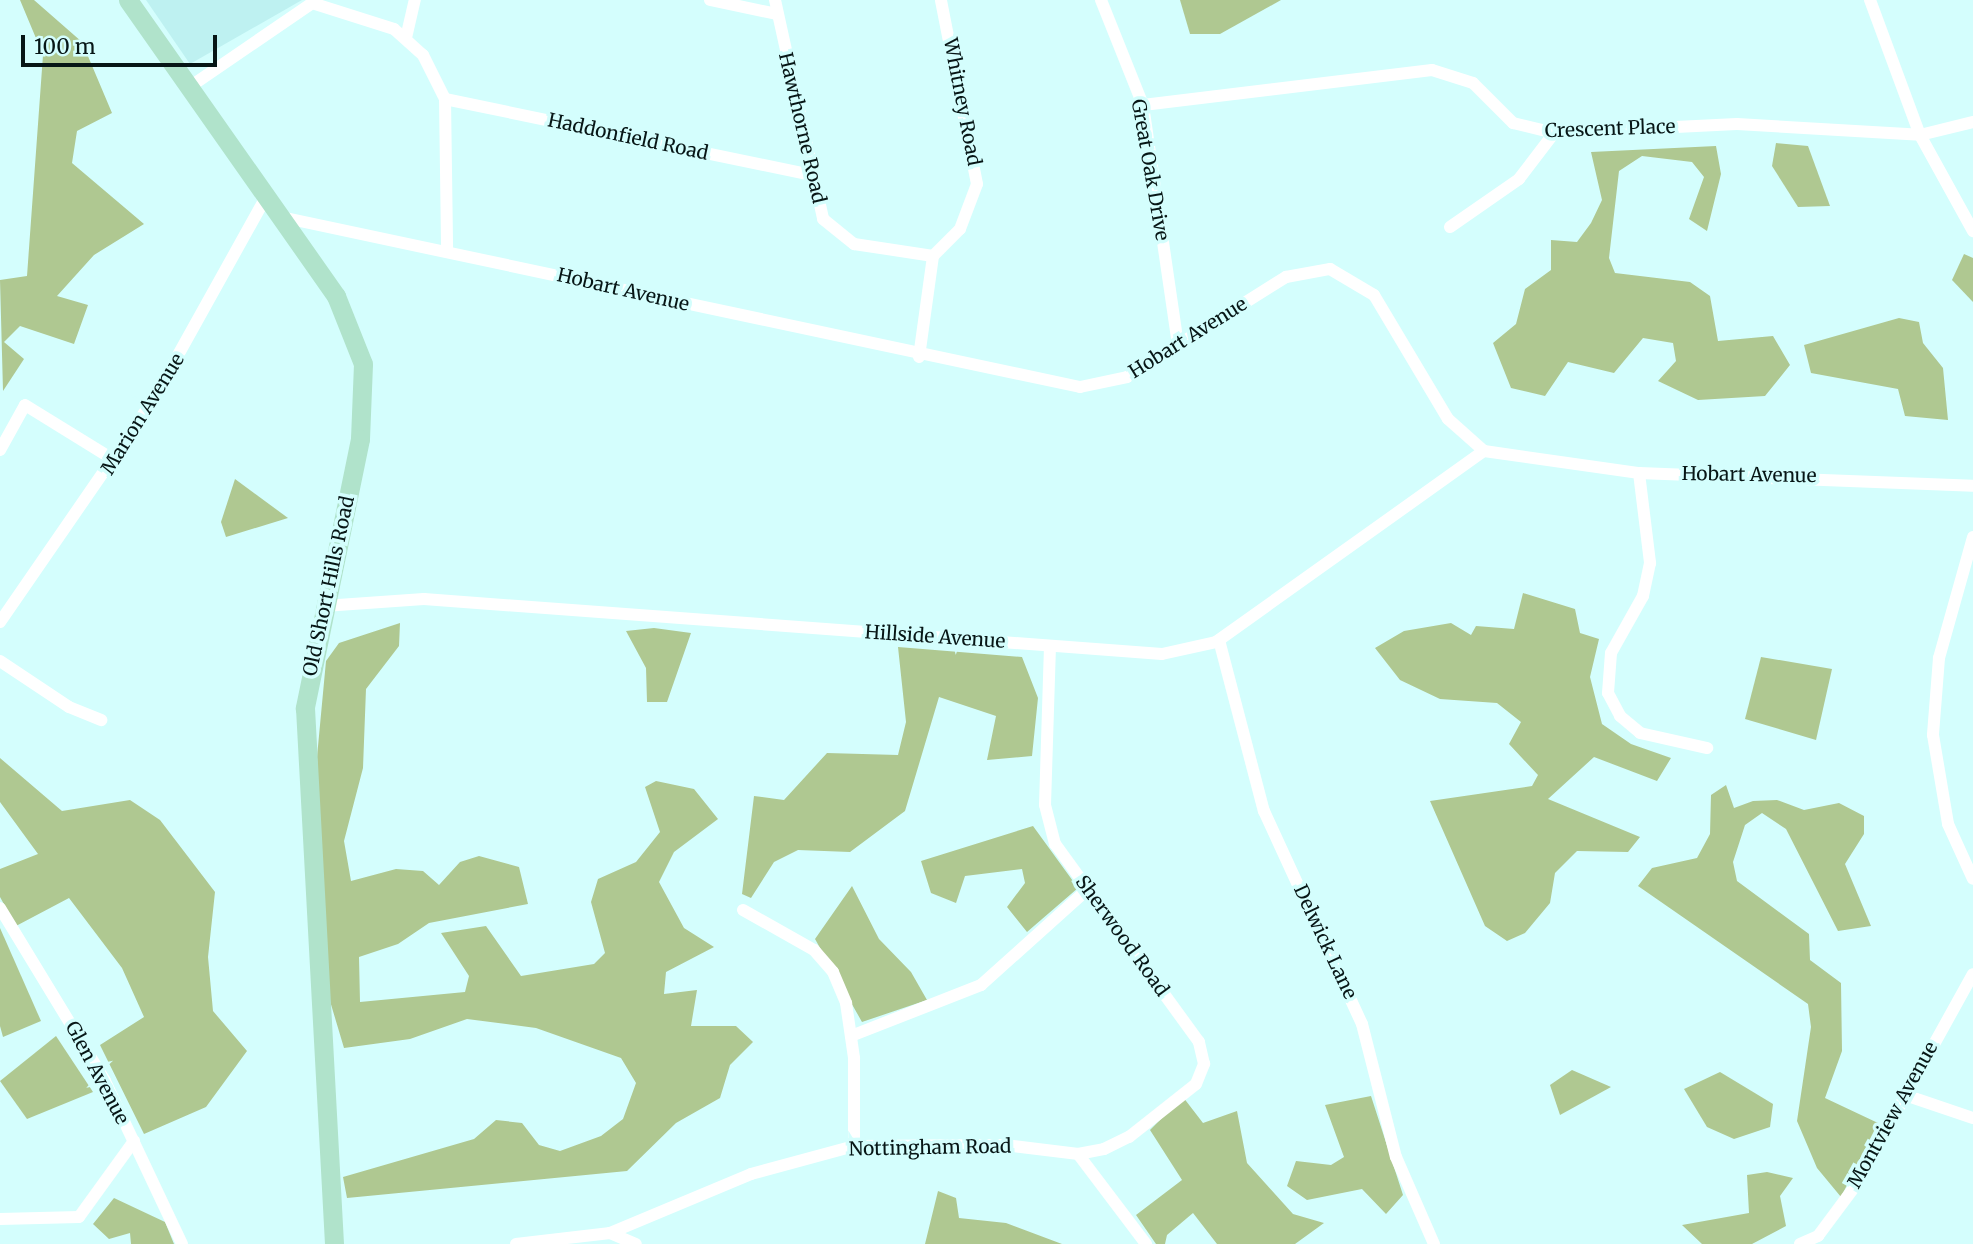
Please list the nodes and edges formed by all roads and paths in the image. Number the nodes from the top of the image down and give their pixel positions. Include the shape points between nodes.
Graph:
1 (128, 0) edge
2 (415, 0) edge
3 (710, 0) edge
4 (775, 0) edge
5 (942, 0) edge
6 (1101, 0) edge
7 (1870, 0) edge
8 (777, 14) junction
9 (406, 38) junction
10 (191, 86) junction
11 (445, 99) junction
12 (1143, 105) junction
13 (1973, 122) edge
14 (1554, 133) junction
15 (1920, 135) junction
16 (811, 174) junction
17 (267, 195) junction
18 (281, 216) junction
19 (1450, 227) dead end
20 (1973, 231) edge
21 (447, 250) junction
22 (933, 256) junction
23 (1178, 346) junction
24 (919, 357) junction
25 (0, 450) edge
26 (1484, 451) junction
27 (114, 460) junction
28 (1639, 473) junction
29 (1973, 486) edge
30 (1973, 537) edge
31 (324, 606) junction
32 (0, 622) edge
33 (1219, 640) junction
34 (1050, 646) junction
35 (0, 661) edge
36 (102, 720) dead end
37 (1707, 748) dead end
38 (1973, 879) edge
39 (1088, 889) junction
40 (0, 908) edge
41 (743, 910) dead end
42 (1973, 974) edge
43 (851, 1036) junction
44 (1902, 1094) junction
45 (1973, 1118) edge
46 (134, 1141) junction
47 (854, 1146) junction
48 (1078, 1154) junction
49 (0, 1219) edge
50 (610, 1233) junction
51 (1817, 1240) edge
52 (182, 1244) edge
53 (334, 1244) edge
54 (516, 1244) edge
55 (636, 1244) edge
56 (1146, 1244) edge
57 (1434, 1244) edge
58 (1800, 1244) edge

1 - 10 main road, Old Short Hills Road
2 - 9 street
3 - 8 street
4 - 8 street, Hawthorne Road
5 - 22 street, Whitney Road via 977,184 960,229
6 - 12 street, Great Oak Drive
7 - 15 street
8 - 16 street, Hawthorne Road
9 - 10 street via 371,17 313,3
9 - 11 street via 430,66
10 - 17 main road, Old Short Hills Road
11 - 16 street, Haddonfield Road
11 - 21 street
12 - 14 street, Crescent Place via 1432,70 1473,83 1513,123
12 - 23 street, Great Oak Drive
13 - 15 street, Crescent Place
14 - 15 street, Crescent Place via 1737,124
14 - 19 street via 1518,179
15 - 20 street
16 - 22 street, Hawthorne Road via 824,219 836,236 868,248
17 - 18 main road, Old Short Hills Road
17 - 27 street, Marion Avenue via 187,344
18 - 21 street, Hobart Avenue
18 - 31 main road, Old Short Hills Road via 348,319 367,393
21 - 24 street, Hobart Avenue
22 - 24 street
23 - 24 street, Hobart Avenue via 1103,386 1044,382
23 - 26 street, Hobart Avenue via 1286,277 1330,269 1374,295 1448,419
25 - 27 street via 25,405
26 - 28 street, Hobart Avenue
26 - 33 street, Hillside Avenue
27 - 32 street, Marion Avenue
28 - 29 street, Hobart Avenue
28 - 37 street via 1650,563 1643,596 1611,653 1608,693 1620,716 1640,733
30 - 38 street via 1939,658 1933,735 1948,824
31 - 34 street, Hillside Avenue via 424,599
31 - 53 main road, Old Short Hills Road via 309,674 304,756
33 - 34 street, Hillside Avenue via 1162,654
33 - 57 street, Delwick Lane via 1264,811 1362,1024 1396,1157
34 - 39 street, Sherwood Road via 1045,805 1055,844
35 - 36 street via 69,707
39 - 43 street via 981,985
39 - 48 street, Sherwood Road via 1199,1042 1203,1064 1196,1084 1129,1137
40 - 46 street, Glen Avenue via 98,1069
41 - 43 street via 814,950 833,972
42 - 44 street, Montview Avenue
43 - 47 street
44 - 45 street
44 - 51 street, Montview Avenue via 1856,1185
46 - 49 street via 79,1217
46 - 52 street, Glen Avenue
47 - 48 street, Nottingham Road via 1005,1145
47 - 50 street, Nottingham Road via 751,1174
48 - 56 street
50 - 54 street, Nottingham Road
50 - 55 street
51 - 58 street, Montview Avenue

